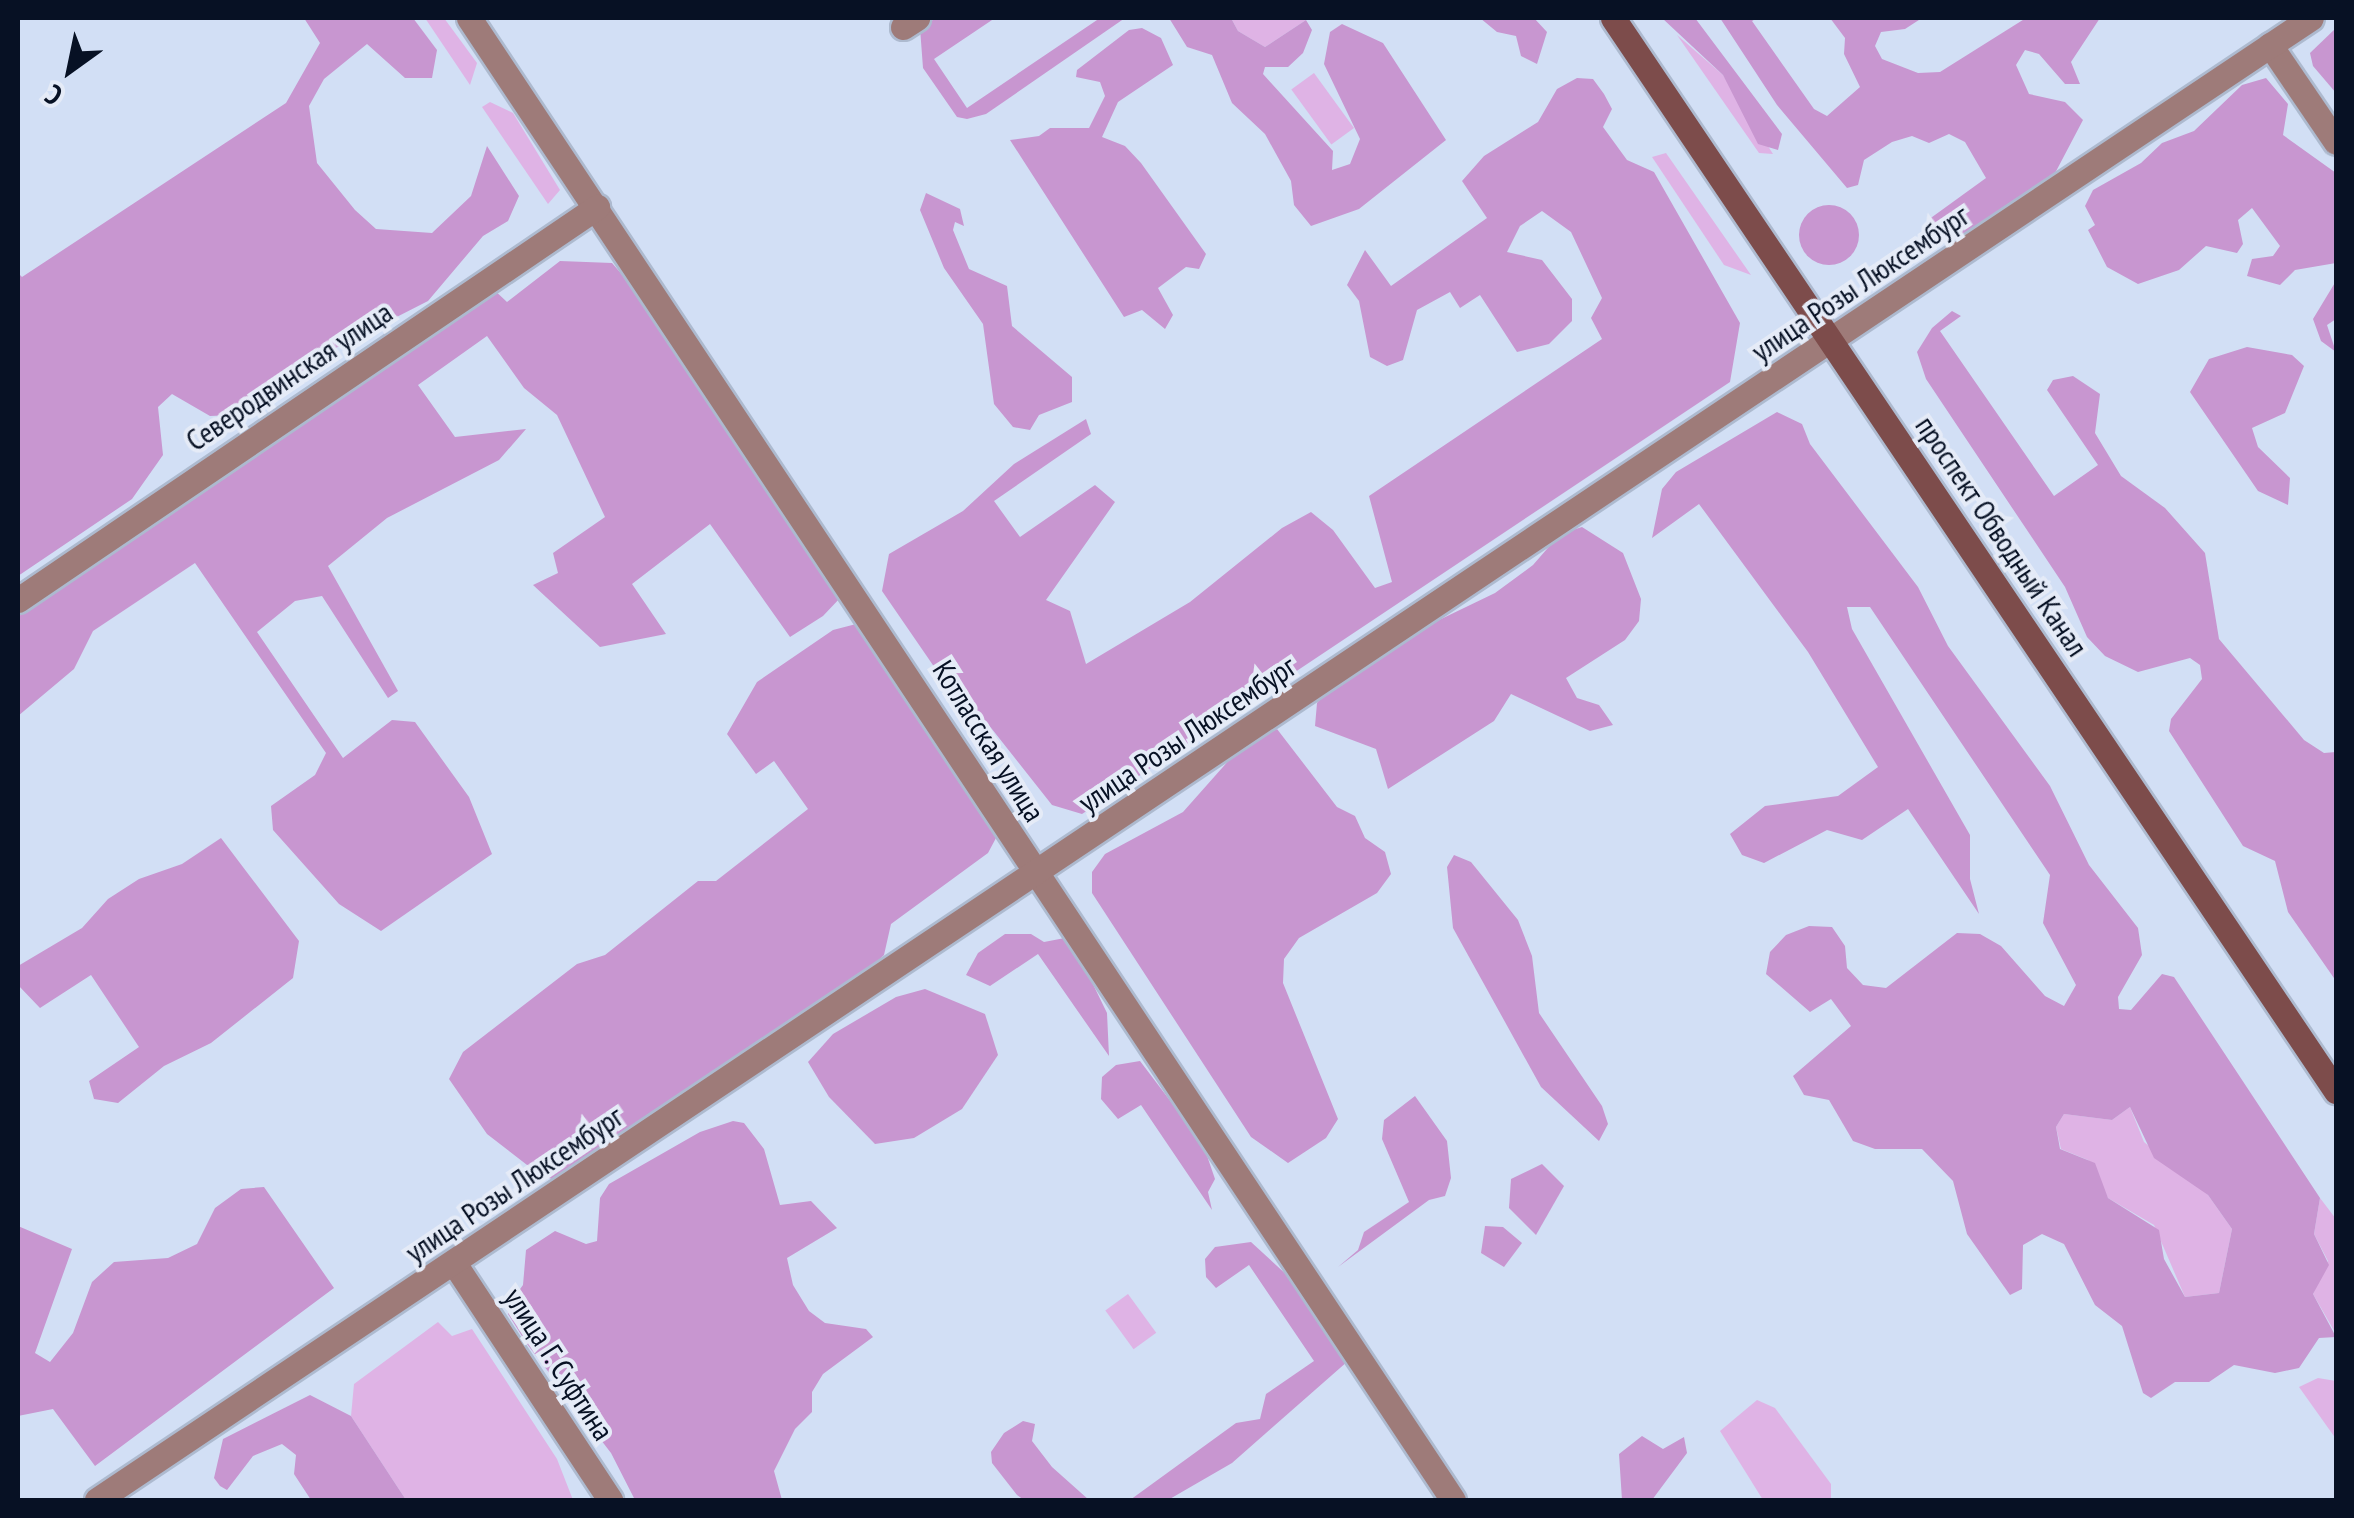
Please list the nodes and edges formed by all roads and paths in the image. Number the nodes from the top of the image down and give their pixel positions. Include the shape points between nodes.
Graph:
1 (470, 18) edge
2 (1613, 18) edge
3 (2311, 18) edge
4 (2270, 45) junction
5 (2336, 142) edge
6 (597, 207) junction
7 (1833, 342) junction
8 (18, 600) edge
9 (1038, 872) junction
10 (2336, 1090) edge
11 (454, 1263) junction
12 (97, 1500) edge
13 (610, 1500) edge
14 (1453, 1500) edge

1 - 6 street, Котласская улица
2 - 7 main road, проспект Обводный Канал
3 - 4 street, улица Розы Люксембург
4 - 5 street
4 - 7 street, улица Розы Люксембург
6 - 8 street, Северодвинская улица
6 - 9 street, Котласская улица
7 - 9 street, улица Розы Люксембург
7 - 10 main road, проспект Обводный Канал
9 - 11 street, улица Розы Люксембург
9 - 14 street, Котласская улица
11 - 12 street, улица Розы Люксембург
11 - 13 street, улица Г. Суфтина

